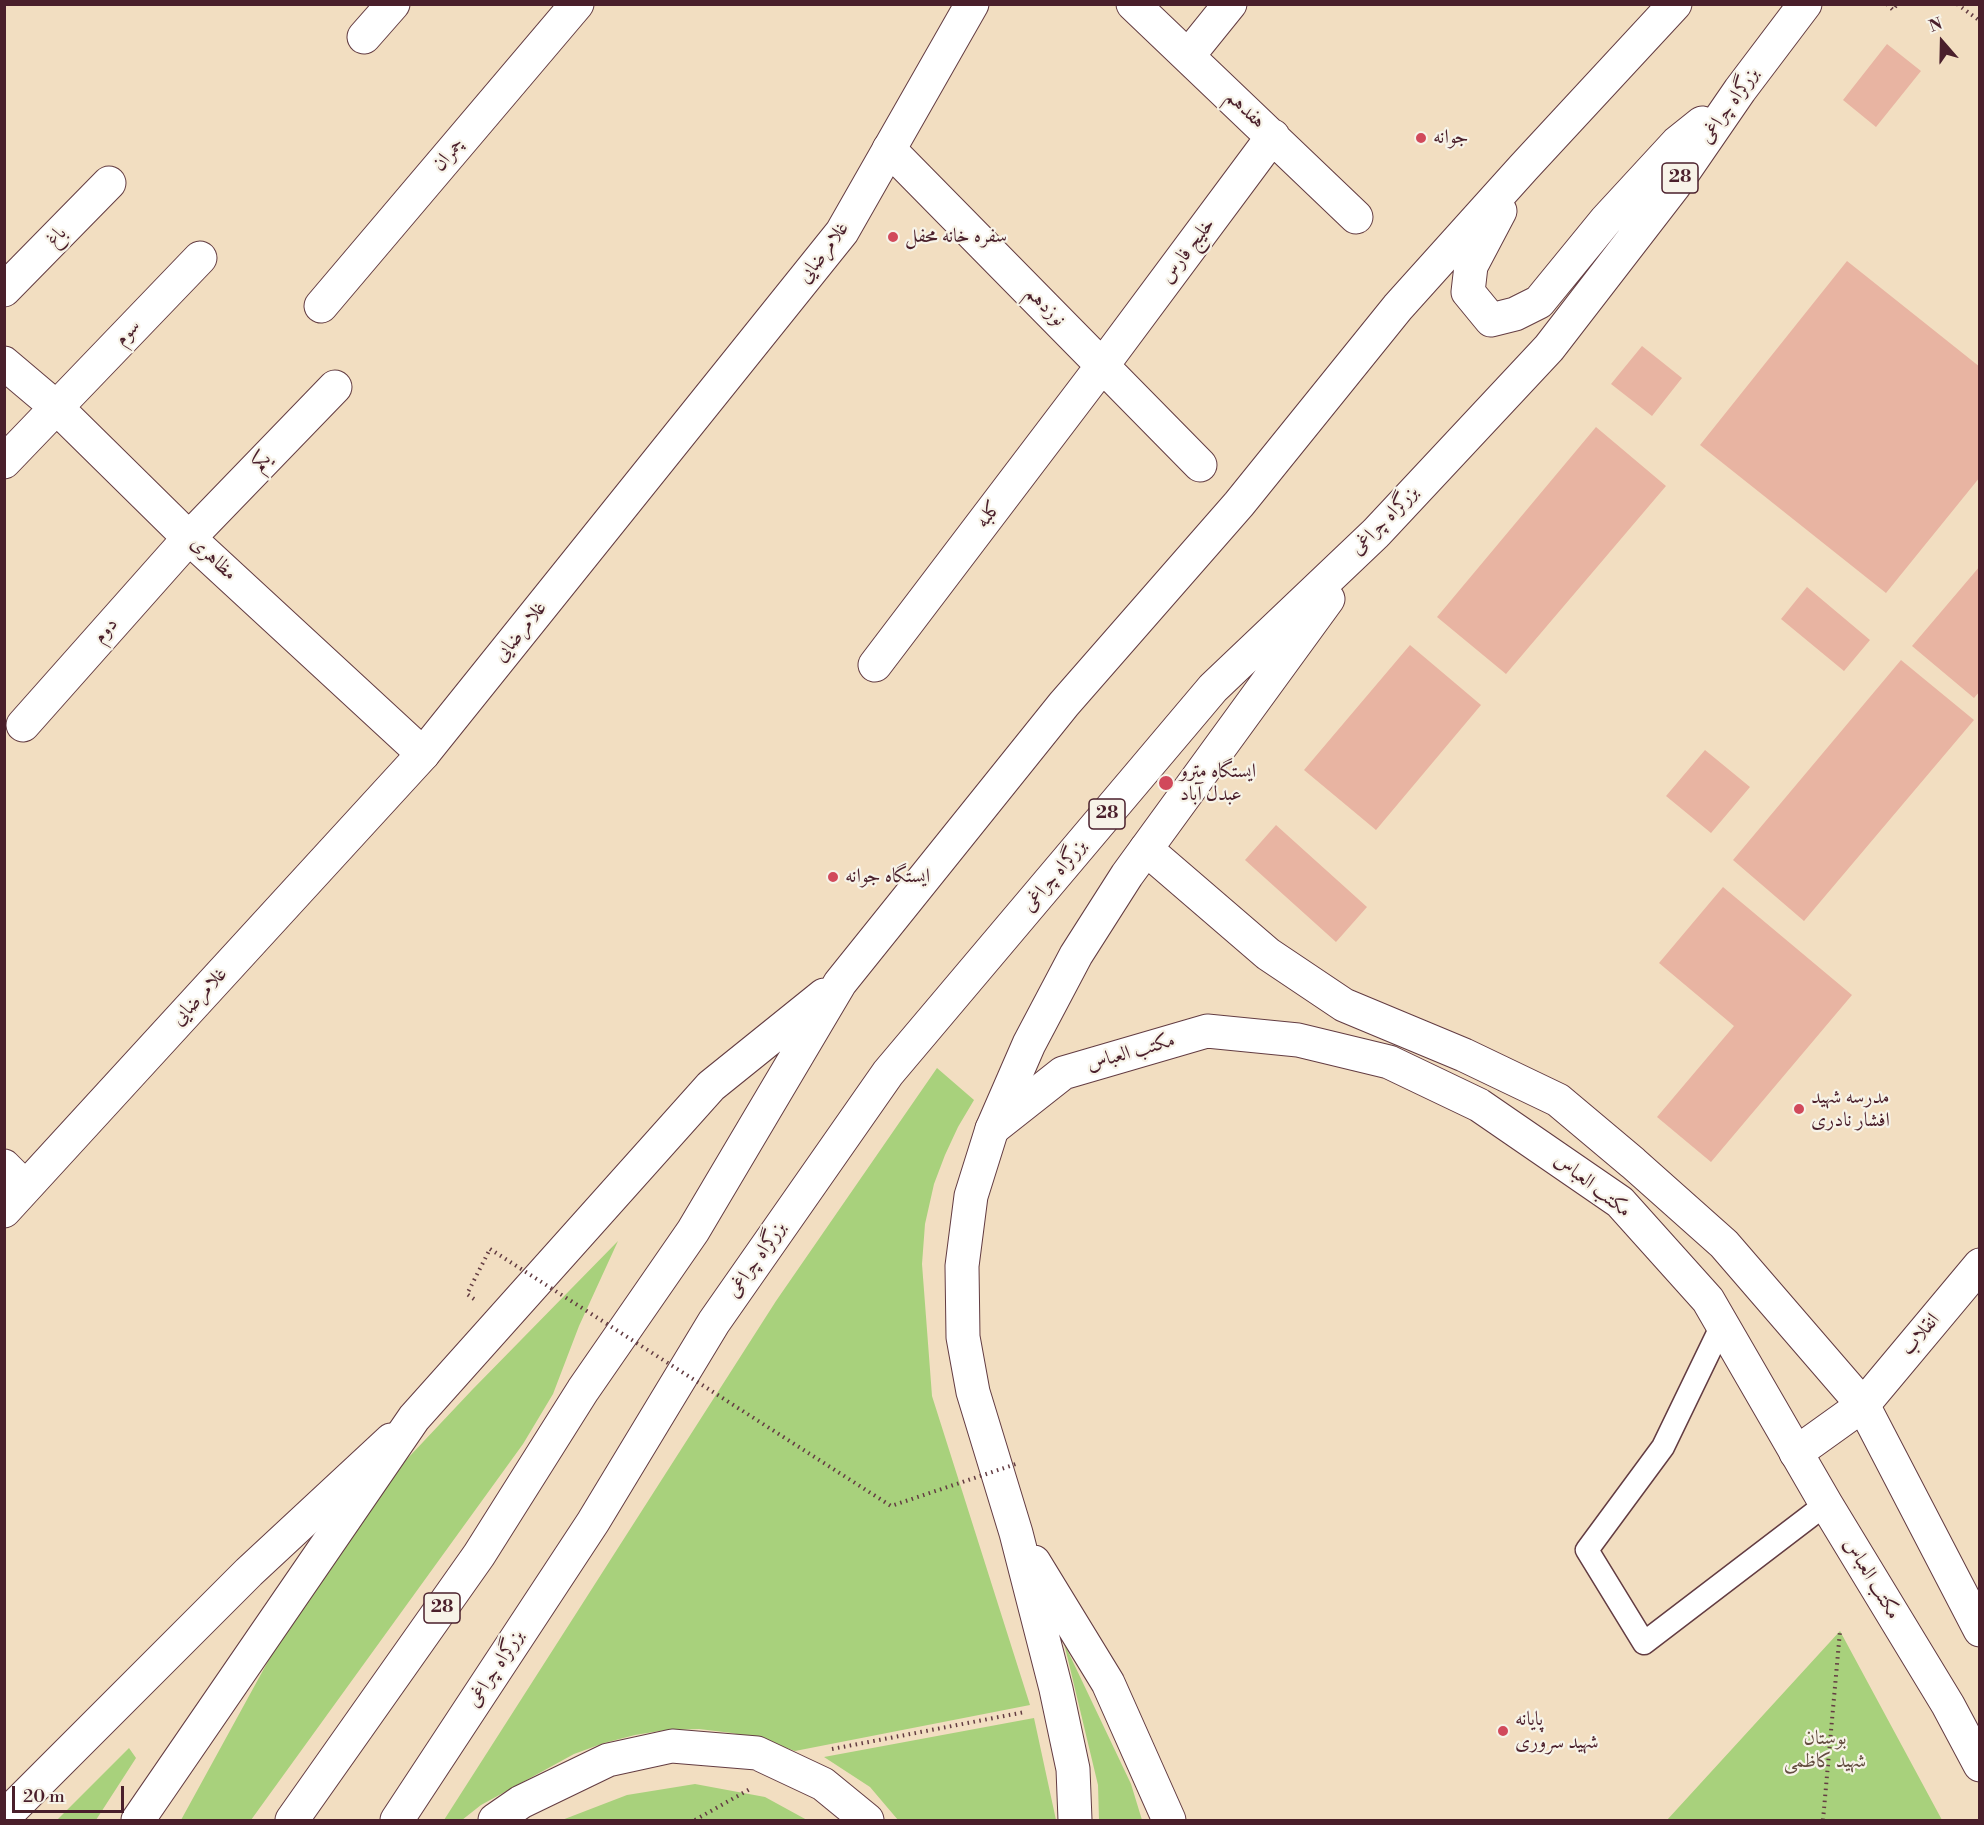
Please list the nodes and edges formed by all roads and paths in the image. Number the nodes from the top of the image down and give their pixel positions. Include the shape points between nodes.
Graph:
1 (393, 4) edge
2 (972, 4) edge
3 (1133, 4) edge
4 (1230, 4) edge
5 (1675, 4) edge
6 (1805, 4) edge
7 (1887, 4) edge
8 (1897, 4) edge
9 (1957, 4) edge
10 (571, 6) edge
11 (1980, 21) edge
12 (364, 37) dead end
13 (1188, 56) junction
14 (1740, 90) junction
15 (1273, 136) junction
16 (889, 149) junction
17 (1524, 167) junction
18 (109, 183) dead end
19 (1356, 217) dead end
20 (200, 258) dead end
21 (4, 290) edge
22 (321, 306) dead end
23 (4, 363) edge
24 (1102, 366) junction
25 (335, 387) dead end
26 (56, 407) junction
27 (4, 462) edge
28 (1200, 465) dead end
29 (1376, 532) junction
30 (189, 538) junction
31 (875, 665) dead end
32 (23, 725) dead end
33 (423, 754) junction
34 (1146, 849) junction
35 (840, 982) junction
36 (992, 1129) junction
37 (12, 1188) edge
38 (1980, 1265) edge
39 (467, 1294) dead end
40 (1722, 1324) junction
41 (1863, 1405) junction
42 (414, 1418) junction
43 (1796, 1453) junction
44 (1016, 1464) dead end
45 (1826, 1504) junction
46 (1016, 1533) junction
47 (1980, 1630) edge
48 (1840, 1631) dead end
49 (1059, 1705) junction
50 (830, 1749) dead end
51 (1980, 1765) edge
52 (743, 1786) dead end
53 (4, 1817) edge
54 (138, 1821) edge
55 (292, 1821) edge
56 (397, 1821) edge
57 (495, 1821) edge
58 (695, 1821) edge
59 (867, 1821) edge
60 (1075, 1821) edge
61 (1169, 1821) edge
62 (1823, 1821) edge

1 - 12 main road
2 - 16 main road, غلامرضایی
3 - 13 main road, هفدهم
4 - 13 main road
5 - 17 main road, 28
6 - 14 main road, بزرگراه چراغی / 28
7 - 8 path via 1893,10
9 - 11 path
10 - 22 main road, چمران
13 - 15 main road, هفدهم
14 - 17 main road via 1677,143 1606,220 1539,302 1515,315 1491,320 1468,292 1471,266
14 - 29 main road, بزرگراه چراغی / 28 via 1674,186 1549,348
15 - 19 main road, هفدهم
15 - 24 main road, خلیج فارس
16 - 24 main road, نوزدهم
16 - 33 main road, غلامرضایی via 842,232
17 - 35 main road, 28 via 1398,307 1239,504 1064,705
18 - 21 main road, باغ
20 - 26 main road, سوم
23 - 26 main road, مظاهری
24 - 28 main road, نوزدهم
24 - 31 main road, کلبه
25 - 30 main road, یکم
26 - 27 main road, سوم
26 - 30 main road, مظاهری
29 - 34 main road
29 - 56 main road, بزرگراه چراغی / 28 via 1213,687 888,1072 714,1322 593,1522
30 - 32 main road, دوم
30 - 33 main road, مظاهری
33 - 37 main road, غلامرضایی
34 - 36 main road via 1076,955 1029,1044
34 - 41 main road via 1268,954 1344,1005 1558,1100 1724,1244
35 - 42 main road via 711,1086
35 - 55 main road, 28 via 693,1231 582,1390 479,1555
36 - 40 main road, مکتب العباس via 1063,1073 1207,1031 1298,1040 1389,1062 1479,1105 1620,1202 1708,1300
36 - 46 main road via 970,1196 962,1266 963,1337 973,1392
38 - 41 main road, انقلاب
39 - 44 path, bridge via 490,1249 891,1506
40 - 43 main road, مکتب العباس
40 - 45 lane via 1663,1447 1587,1550 1644,1643
41 - 43 main road, انقلاب
41 - 47 main road
42 - 53 main road via 249,1572
42 - 54 main road
43 - 45 main road, مکتب العباس
45 - 51 main road, مکتب العباس
46 - 49 main road
46 - 61 main road via 1108,1683
48 - 62 path
49 - 50 path
49 - 60 main road via 1073,1769
52 - 58 path via 753,1787
57 - 59 main road via 521,1802 608,1760 672,1746 757,1753 823,1784

